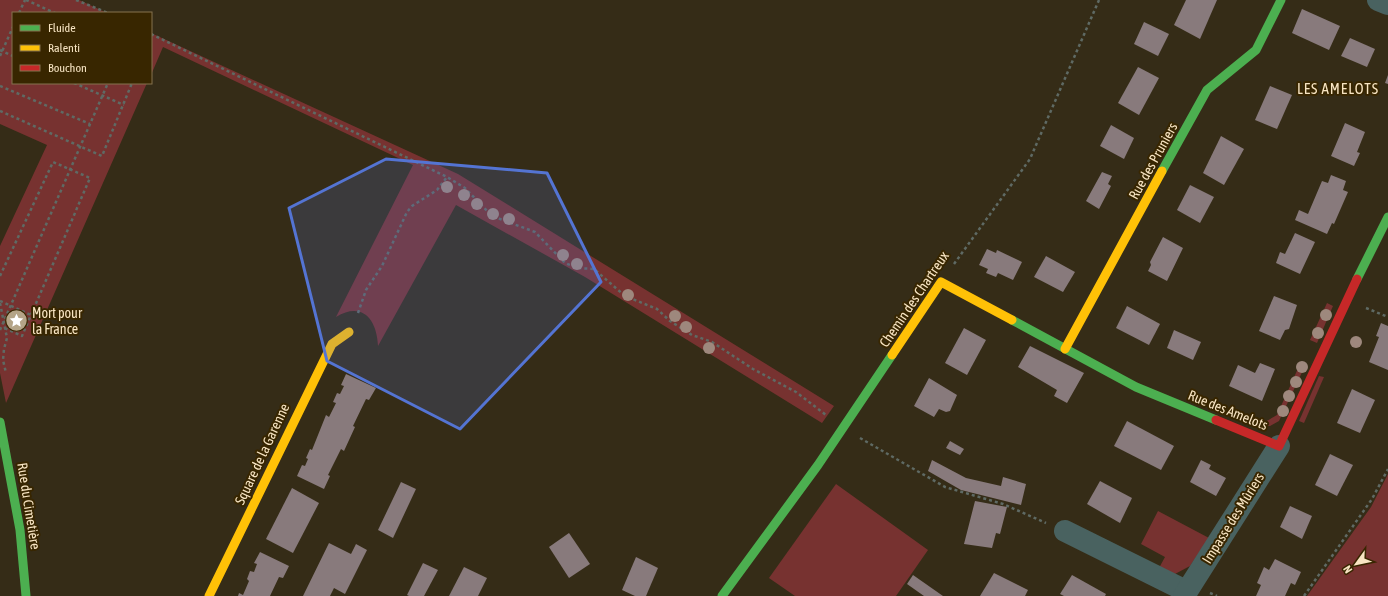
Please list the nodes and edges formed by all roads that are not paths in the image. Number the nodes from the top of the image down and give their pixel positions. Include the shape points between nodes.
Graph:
1 (1281, 0) edge
2 (1378, 0) edge
3 (1388, 4) edge
4 (1388, 217) edge
5 (941, 282) joint
6 (349, 332) road end
7 (1065, 349) junction
8 (0, 422) edge
9 (1279, 446) junction
10 (1065, 530) road end
11 (1185, 594) edge
12 (26, 596) edge
13 (209, 596) edge
14 (722, 596) edge

1 - 7 street, Rue des Pruniers via 1256,50 1207,90
2 - 3 street
4 - 9 street, Rue des Amelots
5 - 7 street, Rue des Amelots
5 - 14 street, Chemin des Chartreux via 843,428
6 - 13 street, Square de la Garenne via 332,344
7 - 9 street, Rue des Amelots via 1136,388
8 - 12 street, Rue du Cimetière via 17,510
9 - 11 street, Impasse des Mûriers
10 - 11 street, Impasse des Mûriers

